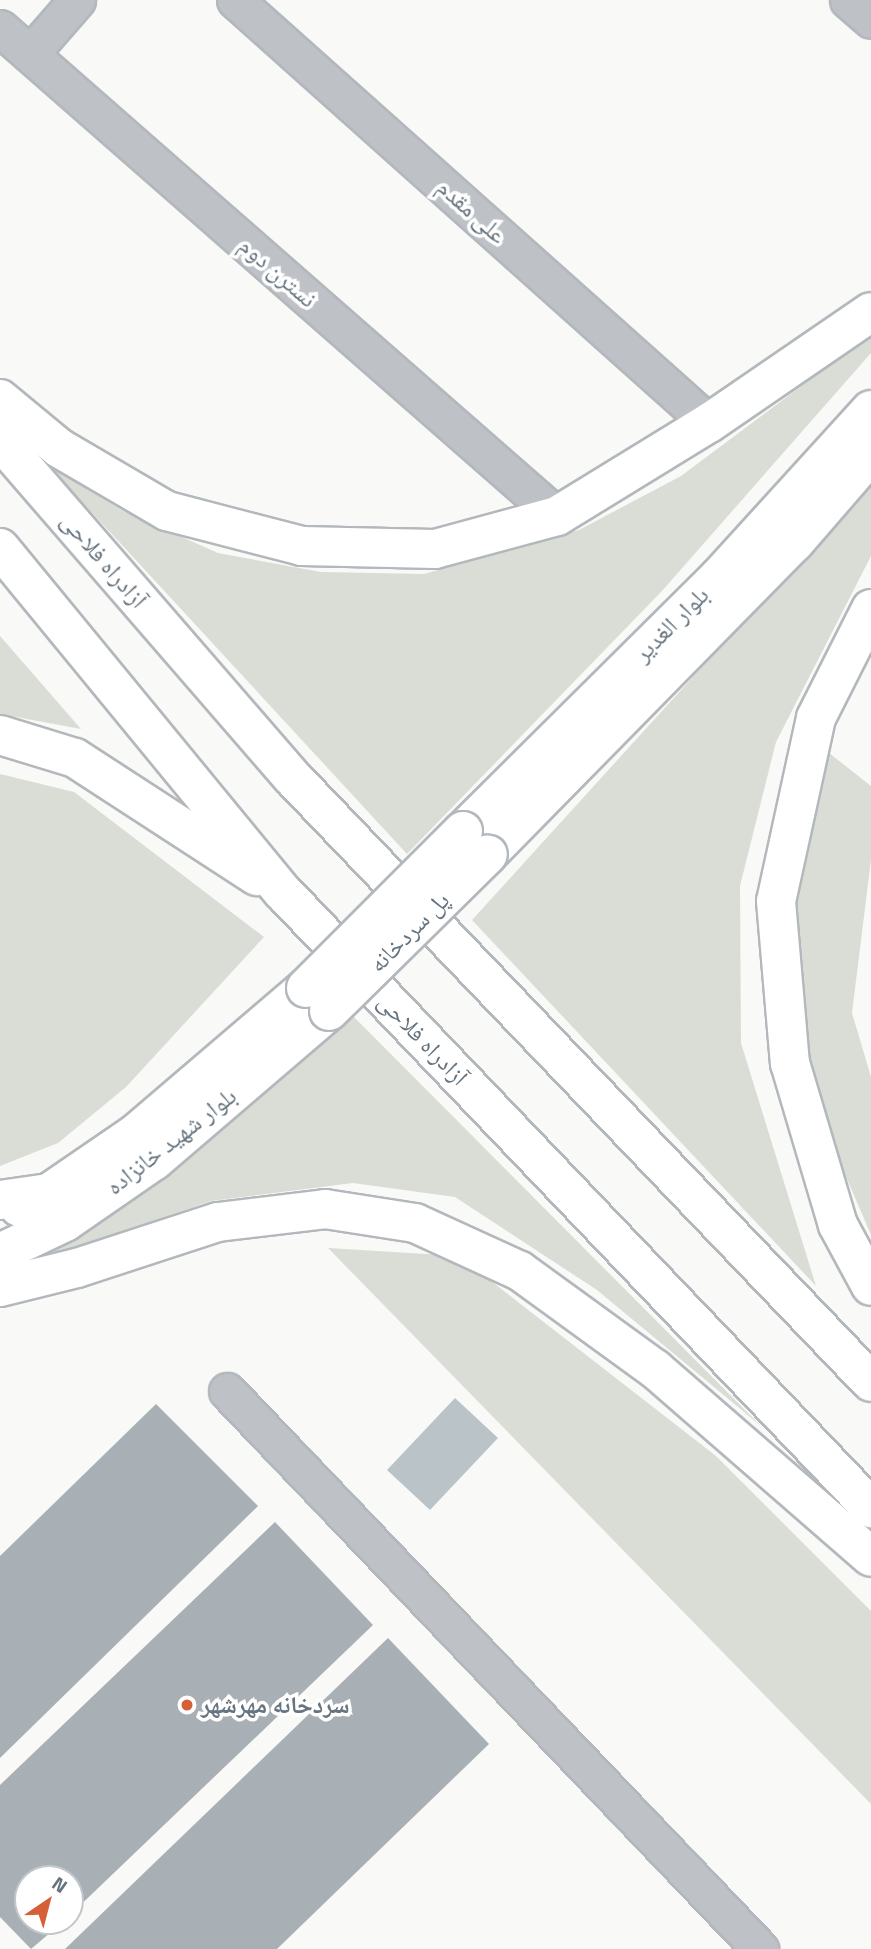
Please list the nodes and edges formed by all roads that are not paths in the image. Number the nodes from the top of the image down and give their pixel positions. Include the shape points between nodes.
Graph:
1 (78, 0) edge
2 (235, 0) edge
3 (848, 0) edge
4 (871, 20) edge
5 (0, 27) edge
6 (30, 54) junction
7 (871, 312) edge
8 (0, 399) edge
9 (871, 410) edge
10 (709, 423) junction
11 (0, 440) edge
12 (871, 454) edge
13 (556, 516) junction
14 (0, 548) edge
15 (871, 609) edge
16 (0, 735) edge
17 (476, 842) junction
18 (283, 892) junction
19 (318, 999) junction
20 (48, 1192) junction
21 (0, 1200) edge
22 (0, 1216) edge
23 (0, 1253) edge
24 (871, 1286) edge
25 (0, 1287) edge
26 (871, 1382) edge
27 (227, 1391) dead end
28 (871, 1508) edge
29 (871, 1557) edge
30 (760, 1949) edge

1 - 6 street
2 - 10 street, علی مقدم
3 - 4 street
5 - 6 street, نسترن دوم
6 - 13 street, نسترن دوم
7 - 10 main road
8 - 13 main road via 59,448 167,511 302,546 435,549
9 - 17 main road, بلوار الغدیر
10 - 13 main road
11 - 26 main road, آزادراه فلاحی via 292,776
12 - 17 main road, بلوار الغدیر via 794,543
14 - 18 main road, آزادراه فلاحی
15 - 24 main road via 816,718 776,901 790,1063 838,1225
16 - 18 main road via 75,758
17 - 19 main road, پل سردخانه, bridge
18 - 28 main road, آزادراه فلاحی
19 - 20 main road, بلوار شهید خانزاده
19 - 23 main road, بلوار شهید خانزاده via 155,1160 65,1222
20 - 21 main road
20 - 22 main road, بلوار شهید خانزاده
25 - 29 main road via 76,1268 218,1222 326,1209 415,1223 520,1271 643,1361
27 - 30 street

